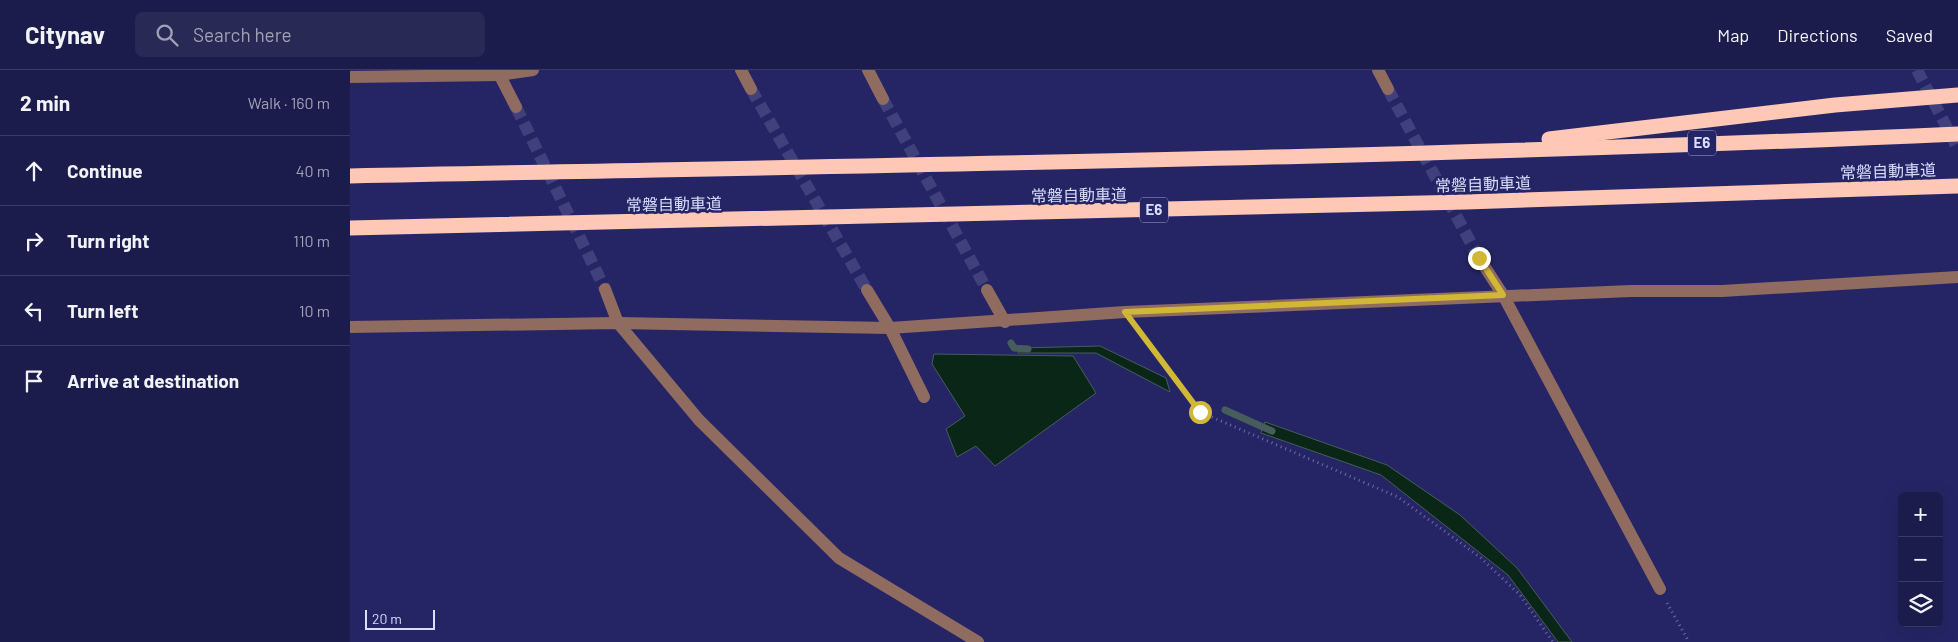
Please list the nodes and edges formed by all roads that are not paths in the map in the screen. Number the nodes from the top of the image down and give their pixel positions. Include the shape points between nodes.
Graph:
1 (533, 70) edge
2 (741, 70) edge
3 (868, 70) edge
4 (1378, 70) edge
5 (498, 72) edge
6 (350, 77) edge
7 (751, 89) tunnel mouth
8 (1388, 89) tunnel mouth
9 (1958, 95) edge
10 (883, 99) tunnel mouth
11 (516, 107) tunnel mouth
12 (1958, 134) edge
13 (1447, 151) junction
14 (350, 176) edge
15 (1958, 186) edge
16 (350, 228) edge
17 (1479, 258) tunnel mouth
18 (1958, 276) edge
19 (605, 289) tunnel mouth
20 (868, 290) tunnel mouth
21 (987, 290) tunnel mouth
22 (1503, 295) junction
23 (1005, 322) junction
24 (618, 323) junction
25 (350, 327) edge
26 (890, 328) junction
27 (924, 397) dead end
28 (1660, 589) road end
29 (978, 642) edge

1 - 5 street
2 - 7 street
3 - 10 street
4 - 8 street
5 - 6 street
5 - 11 street
9 - 13 highway via 1835,105
12 - 13 highway, 常磐自動車道 / E6
13 - 14 highway, 常磐自動車道 / E6
15 - 16 highway, 常磐自動車道 / E6 via 1358,205
17 - 22 street
18 - 22 street via 1722,291 1631,290
19 - 24 street
20 - 26 street
21 - 23 street
22 - 23 street via 1125,312
22 - 28 street
23 - 26 street
24 - 25 street
24 - 26 street
24 - 29 street via 699,420 839,558
26 - 27 street

